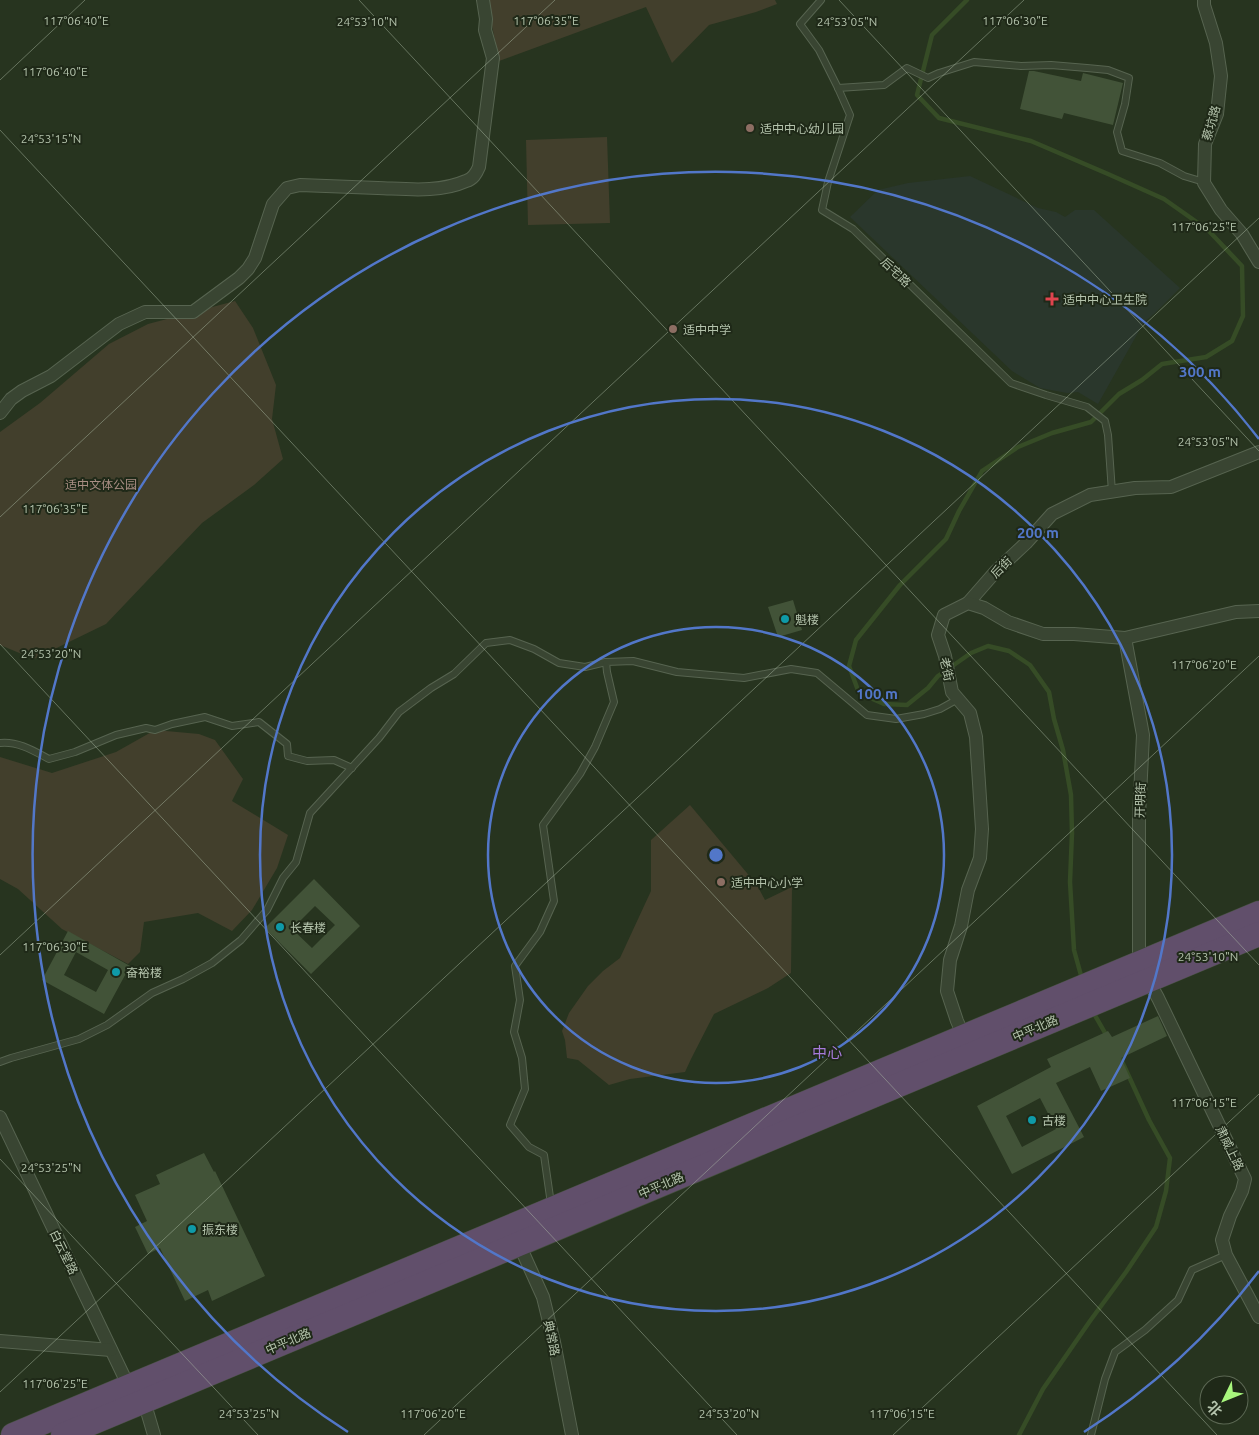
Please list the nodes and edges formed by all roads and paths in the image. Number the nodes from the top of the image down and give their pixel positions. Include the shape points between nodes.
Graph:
1 (483, 0) edge
2 (820, 0) edge
3 (1204, 0) edge
4 (838, 88) junction
5 (1204, 183) junction
6 (1259, 262) edge
7 (0, 412) edge
8 (1259, 452) edge
9 (1112, 492) junction
10 (968, 603) junction
11 (1259, 611) edge
12 (1125, 638) junction
13 (606, 662) junction
14 (958, 699) junction
15 (0, 743) edge
16 (352, 768) junction
17 (1259, 912) edge
18 (1259, 934) edge
19 (1143, 972) junction
20 (964, 1037) junction
21 (0, 1062) edge
22 (0, 1117) edge
23 (552, 1210) junction
24 (519, 1244) junction
25 (1226, 1255) junction
26 (1259, 1317) edge
27 (0, 1341) edge
28 (111, 1350) junction
29 (136, 1394) junction
30 (13, 1435) edge
31 (63, 1435) edge
32 (154, 1435) edge
33 (572, 1435) edge
34 (1091, 1435) edge

1 - 7 street via 485,30 493,58 479,167 472,178 430,189 300,185 287,188 273,204 255,258 239,278 193,312 145,312 119,324 51,376 11,399
2 - 4 lane, 后宅路 via 800,24 819,50
3 - 5 street, 蔡坑路 via 1216,42 1221,76 1217,114 1205,144
4 - 5 lane via 884,86 907,68 928,78 974,62 1108,70 1129,78 1117,132 1122,151 1160,163
4 - 9 lane, 后宅路 via 850,115 822,210 853,229 1011,383 1087,407 1105,421
5 - 6 street
8 - 9 street via 1171,487
9 - 10 street, 后街 via 1090,495 1052,514
10 - 12 street via 1043,634
10 - 14 street, 老街 via 944,615 938,635 952,692
11 - 12 street via 1236,612
12 - 19 street, 开明街 via 1143,735 1139,816
13 - 14 lane via 633,661 676,672 744,678 791,669 817,673 867,715 896,718 924,714
13 - 16 lane via 585,667 559,663 510,640 486,643 454,674 399,712
13 - 23 lane via 614,702 580,774 543,825 554,901 540,932 515,966 520,1000 514,1032 522,1058 525,1089 510,1125 530,1147 544,1155
14 - 20 street, 老街 via 970,713 976,736 982,829 980,858 950,960 947,991
15 - 16 lane via 10,742 49,759 116,735 146,728 155,730 205,717 232,726 258,722 287,744 288,756 307,761 334,760
16 - 21 lane via 310,813 296,862 283,878 267,910 240,940 212,963 152,993 106,1026 79,1039
17 - 19 highway
18 - 19 highway, 中平北路
19 - 20 highway
19 - 24 highway, 中平北路
19 - 25 street, 肃威上路 via 1245,1179 1222,1240
20 - 23 highway
22 - 28 street, 白云堂路
23 - 29 highway
24 - 29 highway, 中平北路
24 - 33 street, 典常路 via 543,1298
25 - 26 street, 肃威上路
25 - 34 lane via 1192,1270 1178,1300 1115,1352
27 - 28 street
28 - 29 street, 白云堂路
29 - 30 highway
29 - 31 highway, 中平北路
29 - 32 street, 白云堂路

